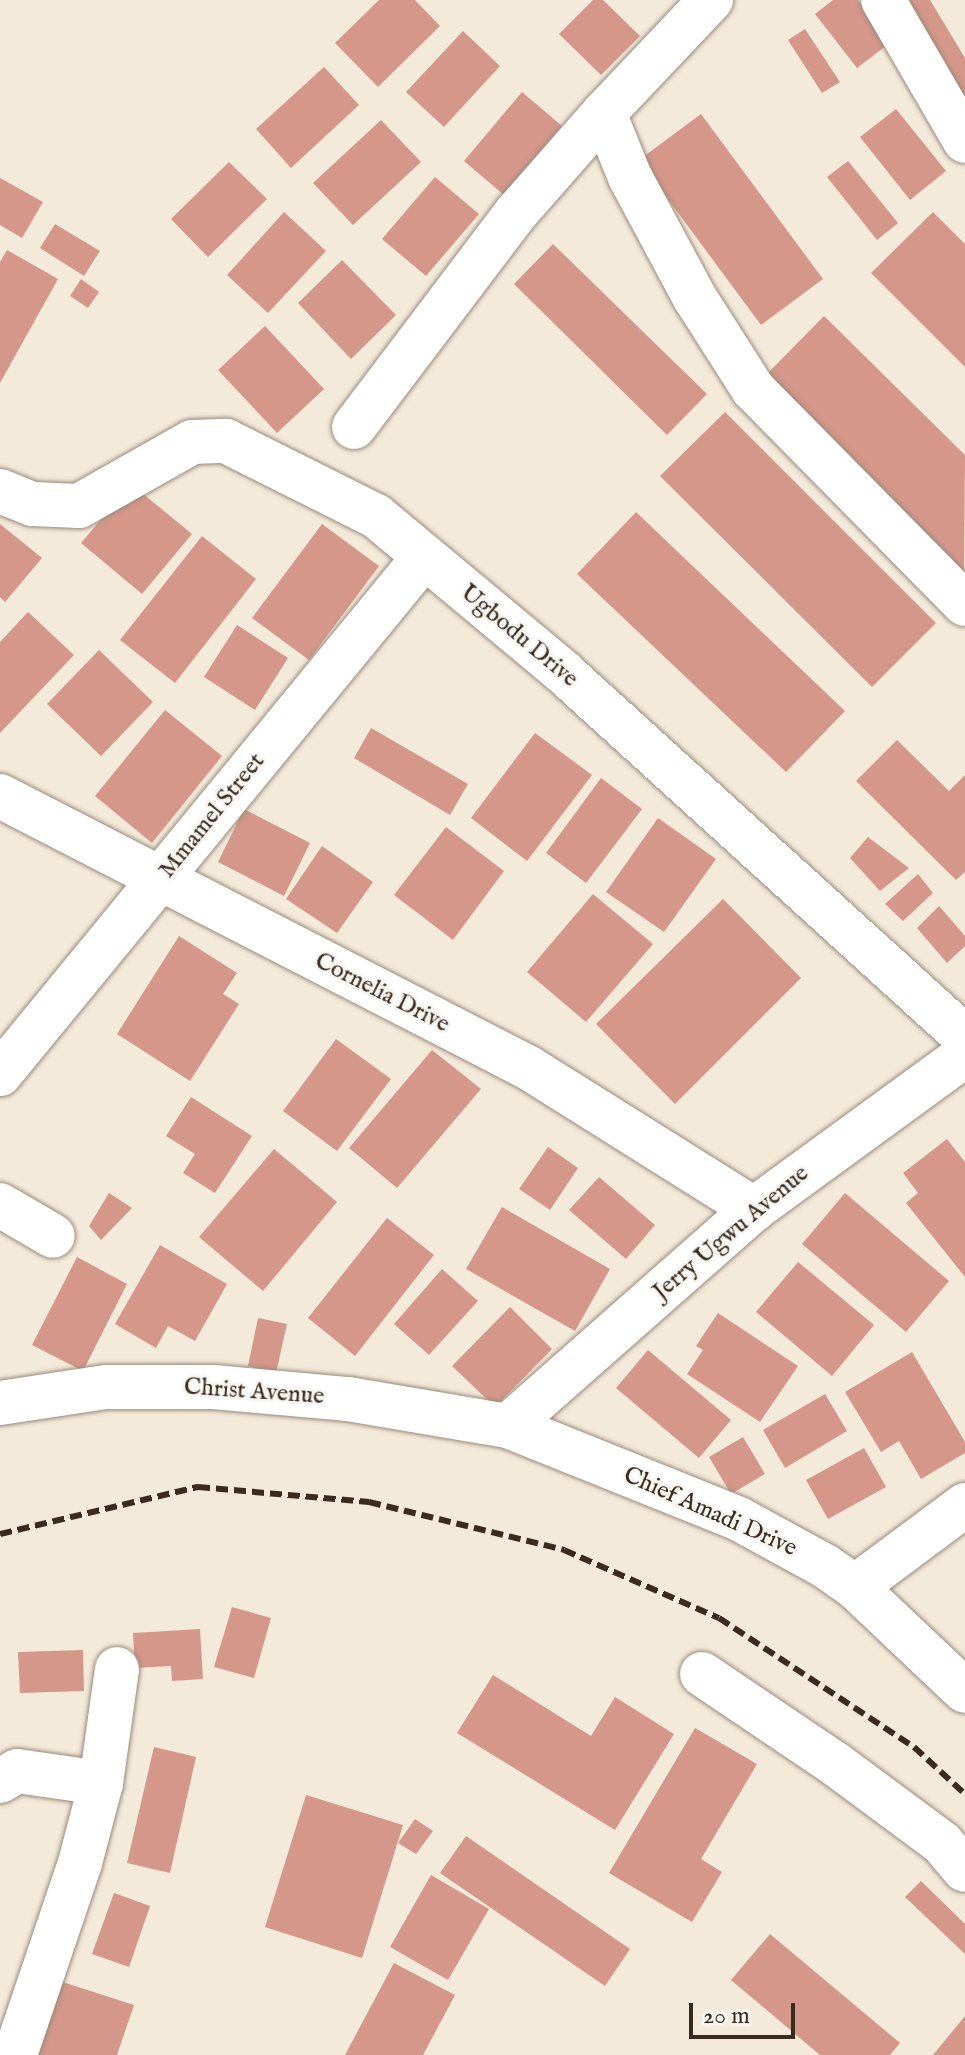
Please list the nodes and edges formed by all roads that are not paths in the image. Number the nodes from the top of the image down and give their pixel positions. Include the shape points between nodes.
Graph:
1 (711, 0) edge
2 (883, 0) edge
3 (604, 113) junction
4 (965, 141) edge
5 (354, 427) dead end
6 (0, 491) edge
7 (424, 557) junction
8 (965, 604) edge
9 (0, 796) edge
10 (161, 878) junction
11 (965, 1037) edge
12 (965, 1055) edge
13 (0, 1074) edge
14 (0, 1205) edge
15 (754, 1209) junction
16 (53, 1236) dead end
17 (0, 1403) edge
18 (508, 1426) junction
19 (965, 1505) edge
20 (855, 1587) junction
21 (117, 1669) dead end
22 (702, 1674) dead end
23 (965, 1691) edge
24 (0, 1781) edge
25 (101, 1783) junction
26 (965, 1870) edge
27 (15, 2055) edge

1 - 3 street
2 - 4 street
3 - 5 street via 516,213
3 - 8 street via 630,177 695,298 753,389
6 - 7 street, Ugbodu Drive via 33,504 79,506 192,442 226,441 376,516
7 - 10 street, Mmamel Street
7 - 11 street, Ugbodu Drive via 563,672
9 - 10 street, Cornelia Drive
10 - 13 street, Mmamel Street
10 - 15 street, Cornelia Drive via 529,1068
12 - 15 street, Jerry Ugwu Avenue
14 - 16 street
15 - 18 street, Jerry Ugwu Avenue
17 - 18 street, Christ Avenue via 106,1387 213,1387 348,1399
18 - 20 street, Chief Amadi Drive via 739,1519
19 - 20 street
20 - 23 street, Chief Amadi Drive
21 - 25 street
22 - 26 street via 930,1834
24 - 25 street via 17,1771
25 - 27 street via 80,1863

